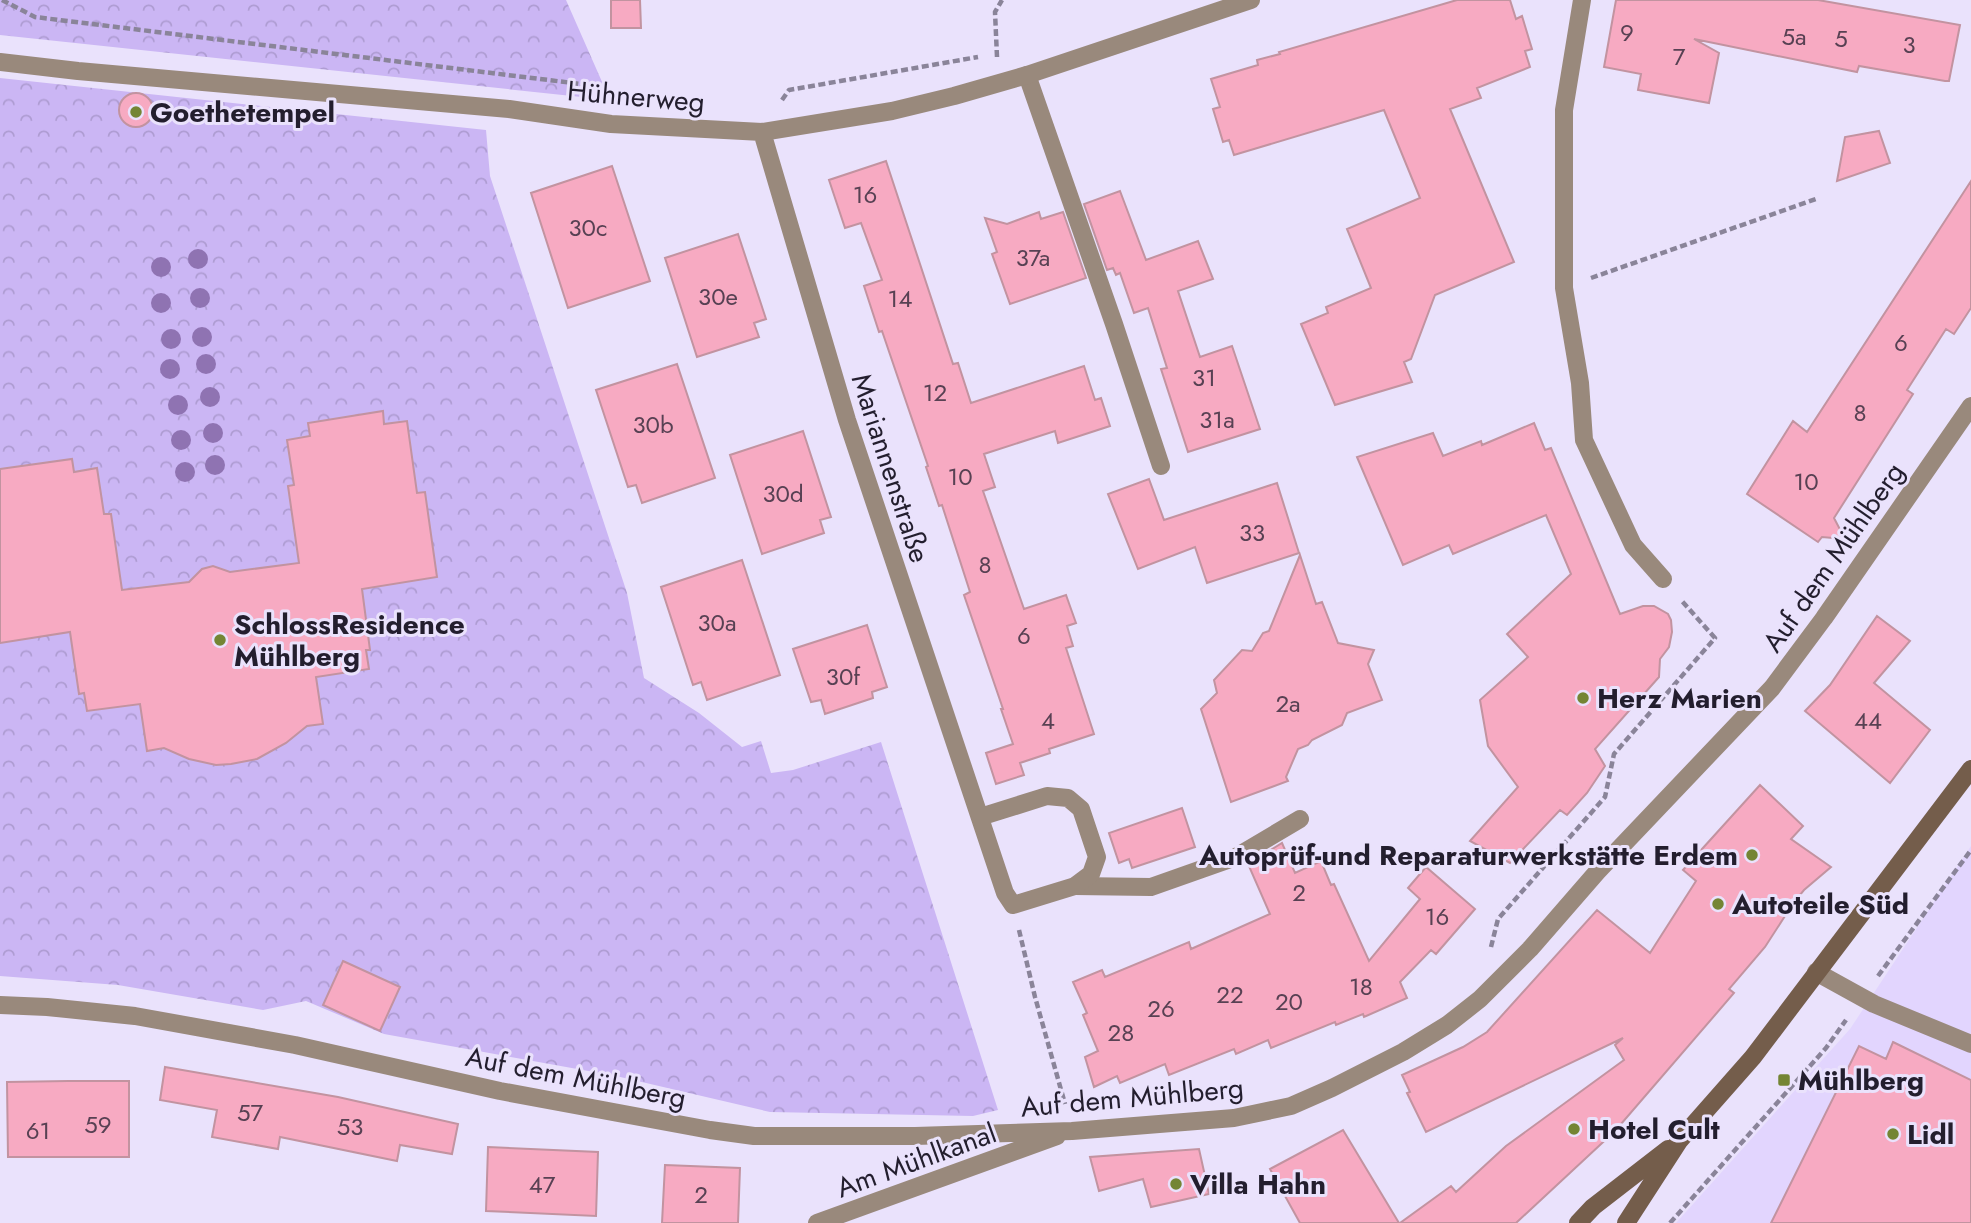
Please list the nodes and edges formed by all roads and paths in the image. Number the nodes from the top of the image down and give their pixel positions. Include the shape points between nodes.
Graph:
1 (2, 0) edge
2 (1002, 0) edge
3 (1251, 0) edge
4 (1582, 0) edge
5 (0, 62) edge
6 (1027, 75) junction
7 (611, 124) junction
8 (762, 132) junction
9 (1816, 199) dead end
10 (1564, 288) junction
11 (1971, 407) edge
12 (1161, 466) dead end
13 (1664, 579) joint
14 (1971, 769) edge
15 (980, 817) junction
16 (1300, 819) dead end
17 (1075, 886) junction
18 (1013, 905) junction
19 (1816, 972) junction
20 (1480, 999) junction
21 (0, 1005) edge
22 (1971, 1044) edge
23 (1072, 1131) junction
24 (1679, 1141) junction
25 (1723, 1166) dead end
26 (817, 1223) edge
27 (1578, 1223) edge
28 (1626, 1223) edge
29 (1670, 1223) edge

1 - 7 path via 35,17 581,84
2 - 8 path via 995,12 996,54 789,90
3 - 6 street, Hühnerweg
4 - 10 street via 1564,110
5 - 7 street, Hühnerweg via 509,109
6 - 8 street, Hühnerweg via 892,111
6 - 12 street
7 - 8 street, Hühnerweg
8 - 15 street, Mariannenstraße via 847,420
9 - 10 path
10 - 13 street via 1584,440 1633,545
11 - 20 street, Auf dem Mühlberg via 1772,688
13 - 20 path via 1715,638 1614,754 1605,797 1498,919
14 - 19 main road
15 - 17 street via 1047,796 1068,798 1081,809 1097,857 1091,874
15 - 18 street, Mariannenstraße
16 - 17 street via 1236,857 1151,887
17 - 18 street
18 - 23 path
19 - 22 street via 1874,1004
19 - 24 main road via 1753,1057
20 - 23 street, Auf dem Mühlberg via 1403,1052 1291,1106 1234,1118
21 - 23 street, Auf dem Mühlberg via 148,1019 295,1045 500,1091 754,1136
23 - 26 street, Am Mühlkanal
24 - 27 main road
24 - 28 main road
25 - 29 path

